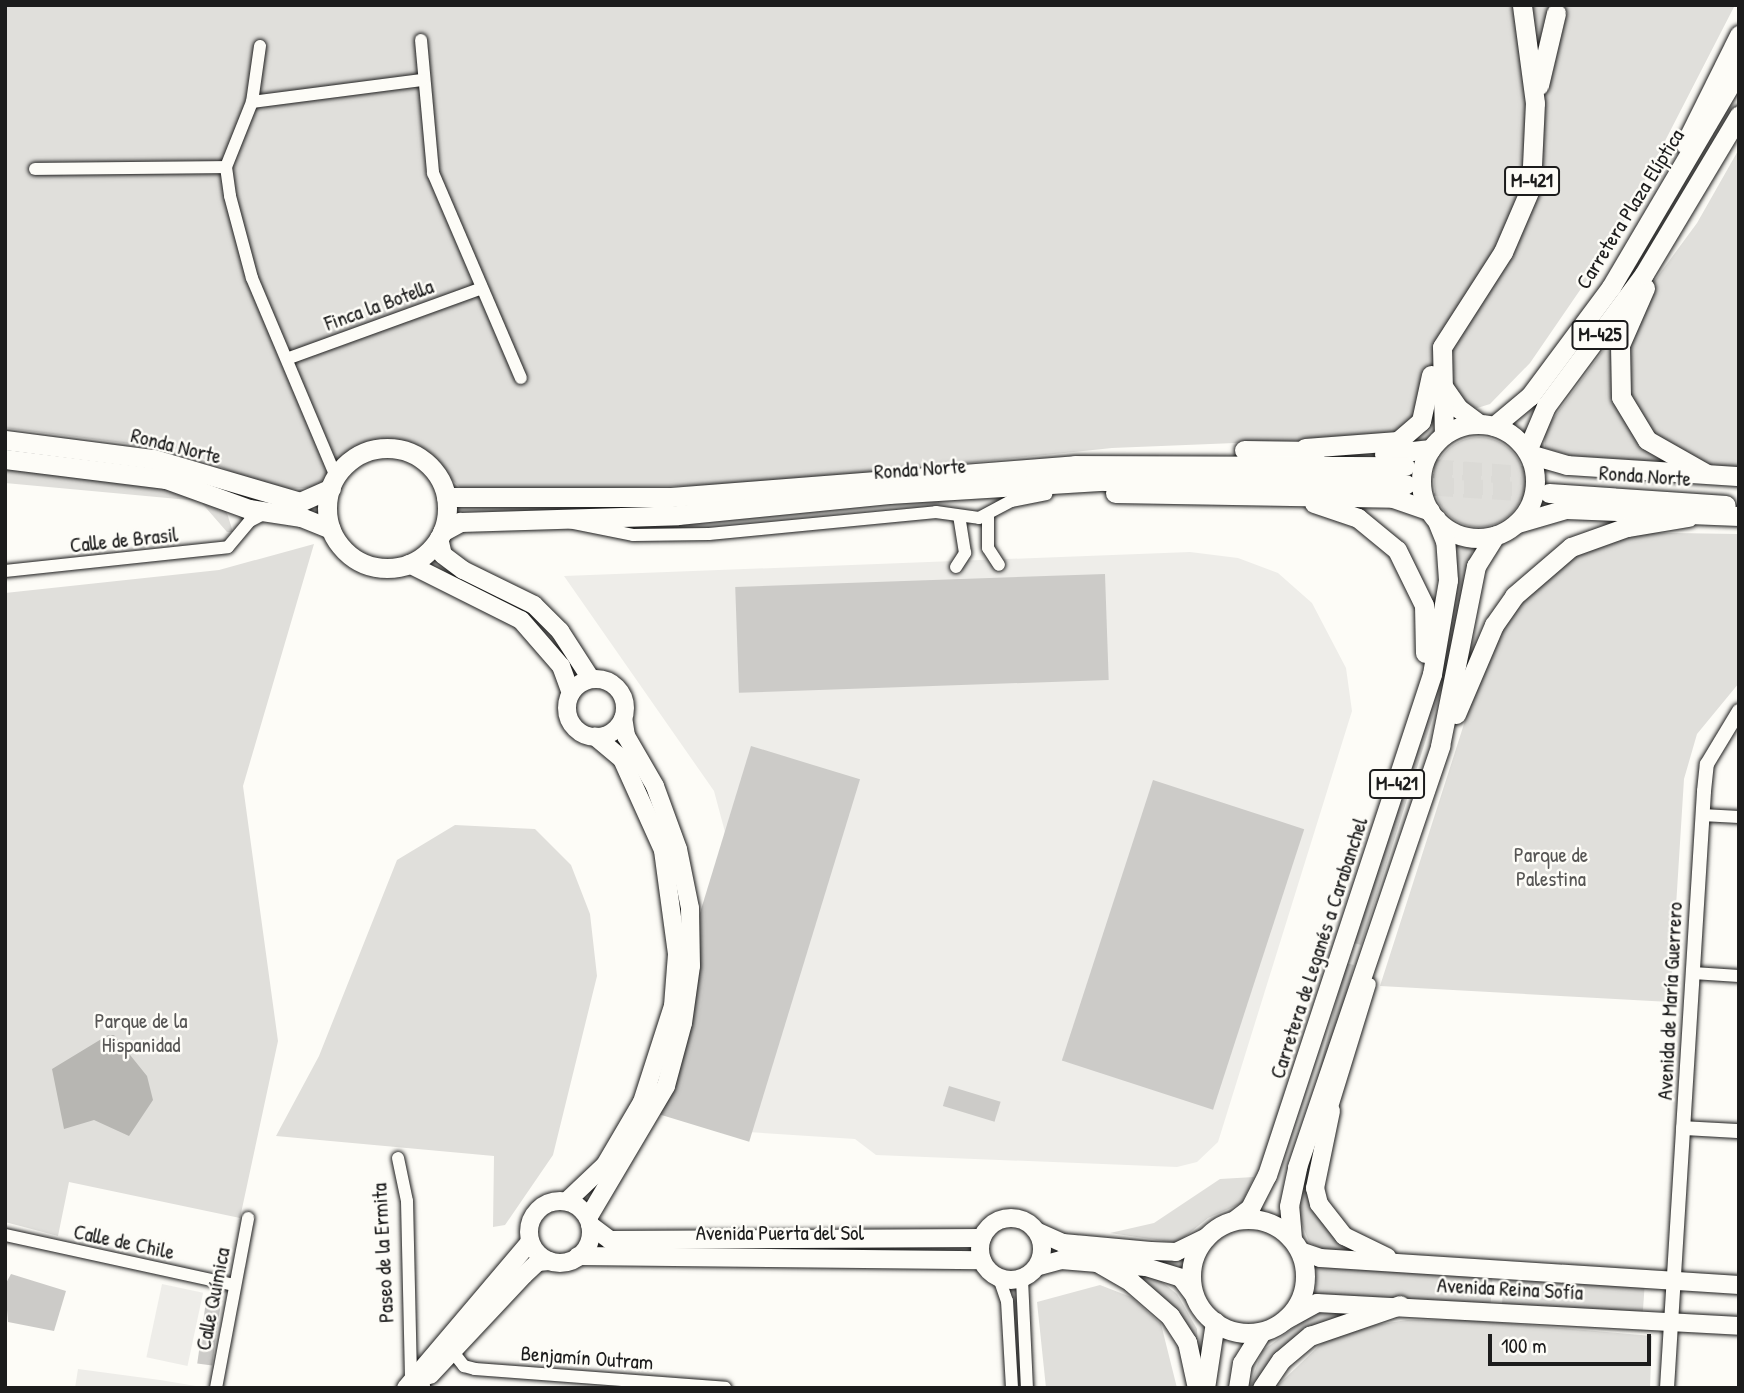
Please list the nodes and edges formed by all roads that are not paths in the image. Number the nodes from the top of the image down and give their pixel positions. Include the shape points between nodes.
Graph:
1 (1522, 6) edge
2 (1563, 9) edge
3 (1739, 35) edge
4 (421, 40) dead end
5 (260, 46) dead end
6 (1739, 70) edge
7 (422, 80) junction
8 (252, 102) junction
9 (1535, 103) junction
10 (1739, 115) edge
11 (226, 167) junction
12 (35, 169) dead end
13 (1679, 221) junction
14 (1649, 229) junction
15 (482, 288) junction
16 (1445, 339) junction
17 (289, 358) junction
18 (521, 378) dead end
19 (1444, 390) junction
20 (1486, 425) junction
21 (5, 440) edge
22 (1438, 442) junction
23 (1283, 450) junction
24 (1528, 452) junction
25 (5, 458) edge
26 (1075, 465) junction
27 (1705, 473) junction
28 (1739, 477) edge
29 (333, 483) junction
30 (1739, 488) edge
31 (1046, 494) junction
32 (1194, 494) junction
33 (446, 497) junction
34 (228, 502) junction
35 (775, 506) junction
36 (1739, 506) edge
37 (267, 512) junction
38 (988, 515) junction
39 (1433, 515) junction
40 (959, 516) junction
41 (1739, 516) edge
42 (1688, 517) junction
43 (558, 519) junction
44 (1517, 523) junction
45 (331, 529) junction
46 (240, 533) junction
47 (441, 535) junction
48 (1495, 536) junction
49 (409, 564) junction
50 (999, 565) dead end
51 (956, 566) dead end
52 (5, 571) edge
53 (591, 679) junction
54 (571, 693) junction
55 (1739, 711) edge
56 (623, 718) junction
57 (1413, 734) junction
58 (595, 736) junction
59 (1440, 746) junction
60 (1702, 814) junction
61 (1739, 817) edge
62 (1392, 895) junction
63 (1693, 973) junction
64 (1739, 975) edge
65 (1370, 984) joint
66 (1331, 1111) junction
67 (1683, 1128) junction
68 (1739, 1131) edge
69 (398, 1158) dead end
70 (1297, 1167) junction
71 (567, 1201) junction
72 (248, 1218) dead end
73 (1236, 1219) junction
74 (589, 1222) junction
75 (1038, 1232) junction
76 (5, 1236) edge
77 (982, 1238) junction
78 (1205, 1238) junction
79 (530, 1242) junction
80 (1296, 1244) junction
81 (579, 1256) junction
82 (982, 1260) junction
83 (550, 1261) junction
84 (1097, 1262) junction
85 (1407, 1265) junction
86 (1039, 1266) junction
87 (999, 1278) junction
88 (1022, 1279) junction
89 (1673, 1282) junction
90 (235, 1285) junction
91 (1739, 1285) edge
92 (1194, 1295) junction
93 (1400, 1305) junction
94 (1671, 1321) junction
95 (1215, 1322) junction
96 (1283, 1322) junction
97 (1739, 1326) edge
98 (1261, 1332) junction
99 (414, 1345) junction
100 (447, 1348) junction
101 (417, 1382) edge
102 (216, 1388) edge
103 (725, 1388) edge
104 (1013, 1388) edge
105 (1027, 1388) edge
106 (1197, 1388) edge
107 (1205, 1388) edge
108 (1238, 1388) edge
109 (1262, 1388) edge
110 (1667, 1388) edge

1 - 2 main road, M-421 via 1533,13
1 - 9 main road, M-421
2 - 9 main road, M-421
3 - 14 main road
4 - 7 street
5 - 8 street
6 - 14 main road, Carretera Plaza Elíptica / M-425
7 - 8 street
7 - 15 street via 433,173
8 - 11 street
9 - 16 main road, M-421 via 1531,187 1519,221
10 - 13 main road, Carretera Plaza Elíptica / M-425
11 - 12 street
11 - 17 street via 252,278
13 - 24 main road, Carretera Plaza Elíptica / M-425 via 1546,407
13 - 27 main road via 1626,327 1616,380 1630,417 1647,440
14 - 20 main road, Carretera Plaza Elíptica / M-425 via 1530,396
15 - 17 street, Finca la Botella
15 - 18 street
16 - 19 main road, M-421
16 - 23 main road via 1434,357 1426,410 1412,432 1386,446
17 - 29 street
19 - 20 main road
19 - 22 main road, M-421
20 - 22 main road
20 - 24 main road
21 - 29 main road, Ronda Norte via 154,459 300,502
22 - 23 main road, Ronda Norte via 1407,454
22 - 39 main road, M-421 via 1421,480
23 - 26 main road, Ronda Norte via 1096,457
24 - 27 main road via 1567,465
24 - 44 main road via 1535,486
25 - 34 main road, Ronda Norte via 166,479
26 - 33 main road, Ronda Norte via 671,497
26 - 35 main road, Ronda Norte via 1406,475 1104,481
27 - 28 main road
29 - 33 main road, Ronda Norte via 362,454 396,449 428,464
29 - 45 main road
30 - 36 main road, Ronda Norte via 1549,485
31 - 32 main road
31 - 35 main road via 825,509
31 - 38 street via 1011,501
32 - 39 main road via 1392,499
32 - 57 main road via 1328,507 1358,518 1397,550 1418,586 1428,636
33 - 47 main road
34 - 37 main road, Ronda Norte
34 - 46 street
35 - 43 main road, Ronda Norte
37 - 45 main road, Ronda Norte
37 - 46 street, Calle de Brasil
38 - 40 street
38 - 50 street via 988,548
39 - 48 main road via 1469,537
39 - 57 main road, Carretera de Leganés a Carabanchel / M-421 via 1446,541 1448,580 1432,674
40 - 43 street via 936,512 709,534 633,535
40 - 51 street via 965,553
41 - 42 main road
42 - 44 main road via 1566,509
42 - 59 main road via 1627,527 1571,547 1514,596 1477,656
43 - 47 main road, Ronda Norte via 460,522
44 - 48 main road, M-421
45 - 49 main road via 343,549 362,563 386,568
46 - 52 street, Calle de Brasil via 229,547
47 - 49 main road, Ronda Norte
47 - 53 main road via 443,555 463,570 534,605 560,631
48 - 59 main road, M-421 via 1476,566
49 - 54 main road via 521,620 561,666
53 - 54 main road
53 - 56 main road via 619,689
54 - 58 main road via 571,722
55 - 60 street, Avenida de María Guerrero via 1707,764
56 - 58 main road via 612,732
56 - 74 main road via 626,736 655,786 678,849 690,908 691,966 684,1023 666,1086
57 - 73 main road, Carretera de Leganés a Carabanchel / M-421 via 1267,1175 1250,1208
58 - 71 main road via 622,759 663,850 677,954 673,1006 642,1102 605,1164
59 - 62 main road, M-421
60 - 61 street
60 - 63 street, Avenida de María Guerrero
62 - 65 main road, M-421
62 - 70 main road, M-421 via 1372,939
63 - 64 street
63 - 67 street, Avenida de María Guerrero
65 - 66 street, M-421
66 - 70 street, M-421
66 - 85 main road via 1315,1188 1324,1213 1359,1247
67 - 68 street
67 - 89 street, Avenida de María Guerrero
69 - 99 street, Paseo de la Ermita via 407,1193
70 - 80 main road, M-421 via 1289,1206
71 - 74 main road
71 - 79 main road via 549,1202 535,1212
72 - 90 street, Calle Química
73 - 78 main road, M-421
73 - 80 main road via 1272,1223
74 - 77 main road, Avenida Puerta del Sol via 610,1240
74 - 81 main road via 589,1243
75 - 77 main road via 1025,1221 1008,1218 992,1224
75 - 78 main road via 1063,1243 1177,1252
75 - 86 main road via 1043,1249
76 - 90 street, Calle de Chile
77 - 82 main road
78 - 92 main road via 1191,1271
79 - 83 main road
79 - 100 main road, Paseo de la Ermita
80 - 85 main road, Avenida Reina Sofía via 1320,1258
80 - 96 main road, M-421 via 1306,1272 1303,1295
81 - 82 main road, Avenida Puerta del Sol
81 - 83 main road
82 - 87 main road
83 - 100 main road, Paseo de la Ermita via 538,1262
84 - 86 main road via 1061,1260
84 - 92 main road via 1169,1273
84 - 106 main road via 1131,1282 1170,1316 1192,1356
85 - 89 main road, Avenida Reina Sofía
86 - 88 main road
87 - 88 main road
87 - 104 street via 1007,1301
88 - 105 street
89 - 91 main road, Avenida Reina Sofía
89 - 94 street, Avenida de María Guerrero
90 - 102 street, Calle Química
92 - 95 main road
93 - 94 main road, Avenida Reina Sofía
93 - 96 main road, Avenida Reina Sofía via 1317,1303
93 - 109 main road via 1310,1336 1281,1360
94 - 97 main road, Avenida Reina Sofía
94 - 110 street, Avenida de María Guerrero
95 - 98 main road via 1245,1333
95 - 107 main road
96 - 98 main road
98 - 108 main road via 1242,1363
99 - 100 street, Paseo de la Ermita
99 - 101 street, Paseo de la Ermita
100 - 101 main road, Paseo de la Ermita
100 - 103 street, Benjamín Outram via 464,1366 475,1369

